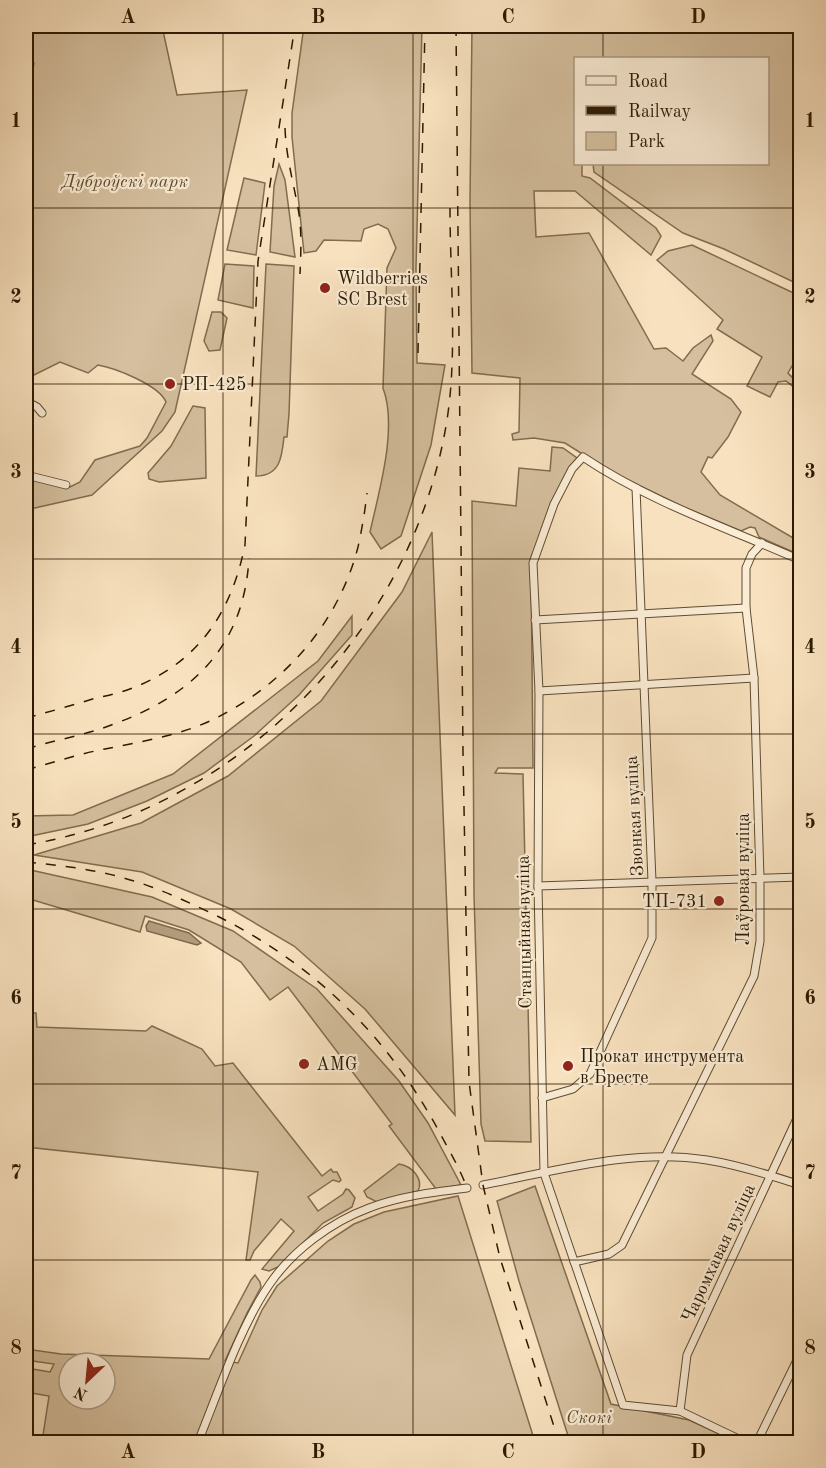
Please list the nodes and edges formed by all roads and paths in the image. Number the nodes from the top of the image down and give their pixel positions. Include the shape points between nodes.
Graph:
1 (26, 402) edge
2 (42, 413) dead end
3 (26, 475) edge
4 (66, 485) dead end
5 (636, 488) junction
6 (762, 543) junction
7 (801, 560) edge
8 (746, 608) junction
9 (642, 614) junction
10 (535, 620) junction
11 (754, 678) junction
12 (643, 683) junction
13 (539, 691) junction
14 (801, 877) edge
15 (760, 878) junction
16 (652, 881) junction
17 (538, 886) junction
18 (542, 1098) junction
19 (801, 1112) edge
20 (666, 1157) junction
21 (544, 1173) junction
22 (771, 1175) junction
23 (483, 1185) dead end
24 (801, 1185) edge
25 (467, 1188) dead end
26 (574, 1263) junction
27 (801, 1353) edge
28 (680, 1411) junction
29 (198, 1443) edge
30 (745, 1443) edge
31 (757, 1443) edge

1 - 2 street
3 - 4 street
5 - 6 street
5 - 9 street, Звонкая вуліца
5 - 10 street, Станцыйная вуліца via 583,457 572,469 554,504 533,563
6 - 7 street
6 - 8 street, Лаўровая вуліца via 746,568
8 - 9 street
8 - 11 street, Лаўровая вуліца
9 - 10 street
9 - 12 street, Звонкая вуліца
10 - 13 street, Станцыйная вуліца
11 - 12 street
11 - 15 street, Лаўровая вуліца
12 - 13 street
12 - 16 street, Звонкая вуліца
13 - 17 street, Станцыйная вуліца
14 - 15 street
15 - 16 street
15 - 20 street, Лаўровая вуліца via 760,941 754,976
16 - 17 street
16 - 18 street, Звонкая вуліца via 652,938 590,1074 573,1089
17 - 18 street, Станцыйная вуліца
18 - 21 street, Станцыйная вуліца
19 - 22 street, Чаромхавая вуліца
20 - 21 street via 605,1161
20 - 22 street via 705,1159
20 - 26 street, Лаўровая вуліца via 622,1245 609,1254
21 - 23 street
21 - 26 street, Станцыйная вуліца
22 - 24 street
22 - 28 street, Чаромхавая вуліца via 687,1355
25 - 29 street via 368,1208 304,1246 270,1283 252,1313
26 - 28 street, Станцыйная вуліца via 623,1405
27 - 31 street
28 - 30 street

